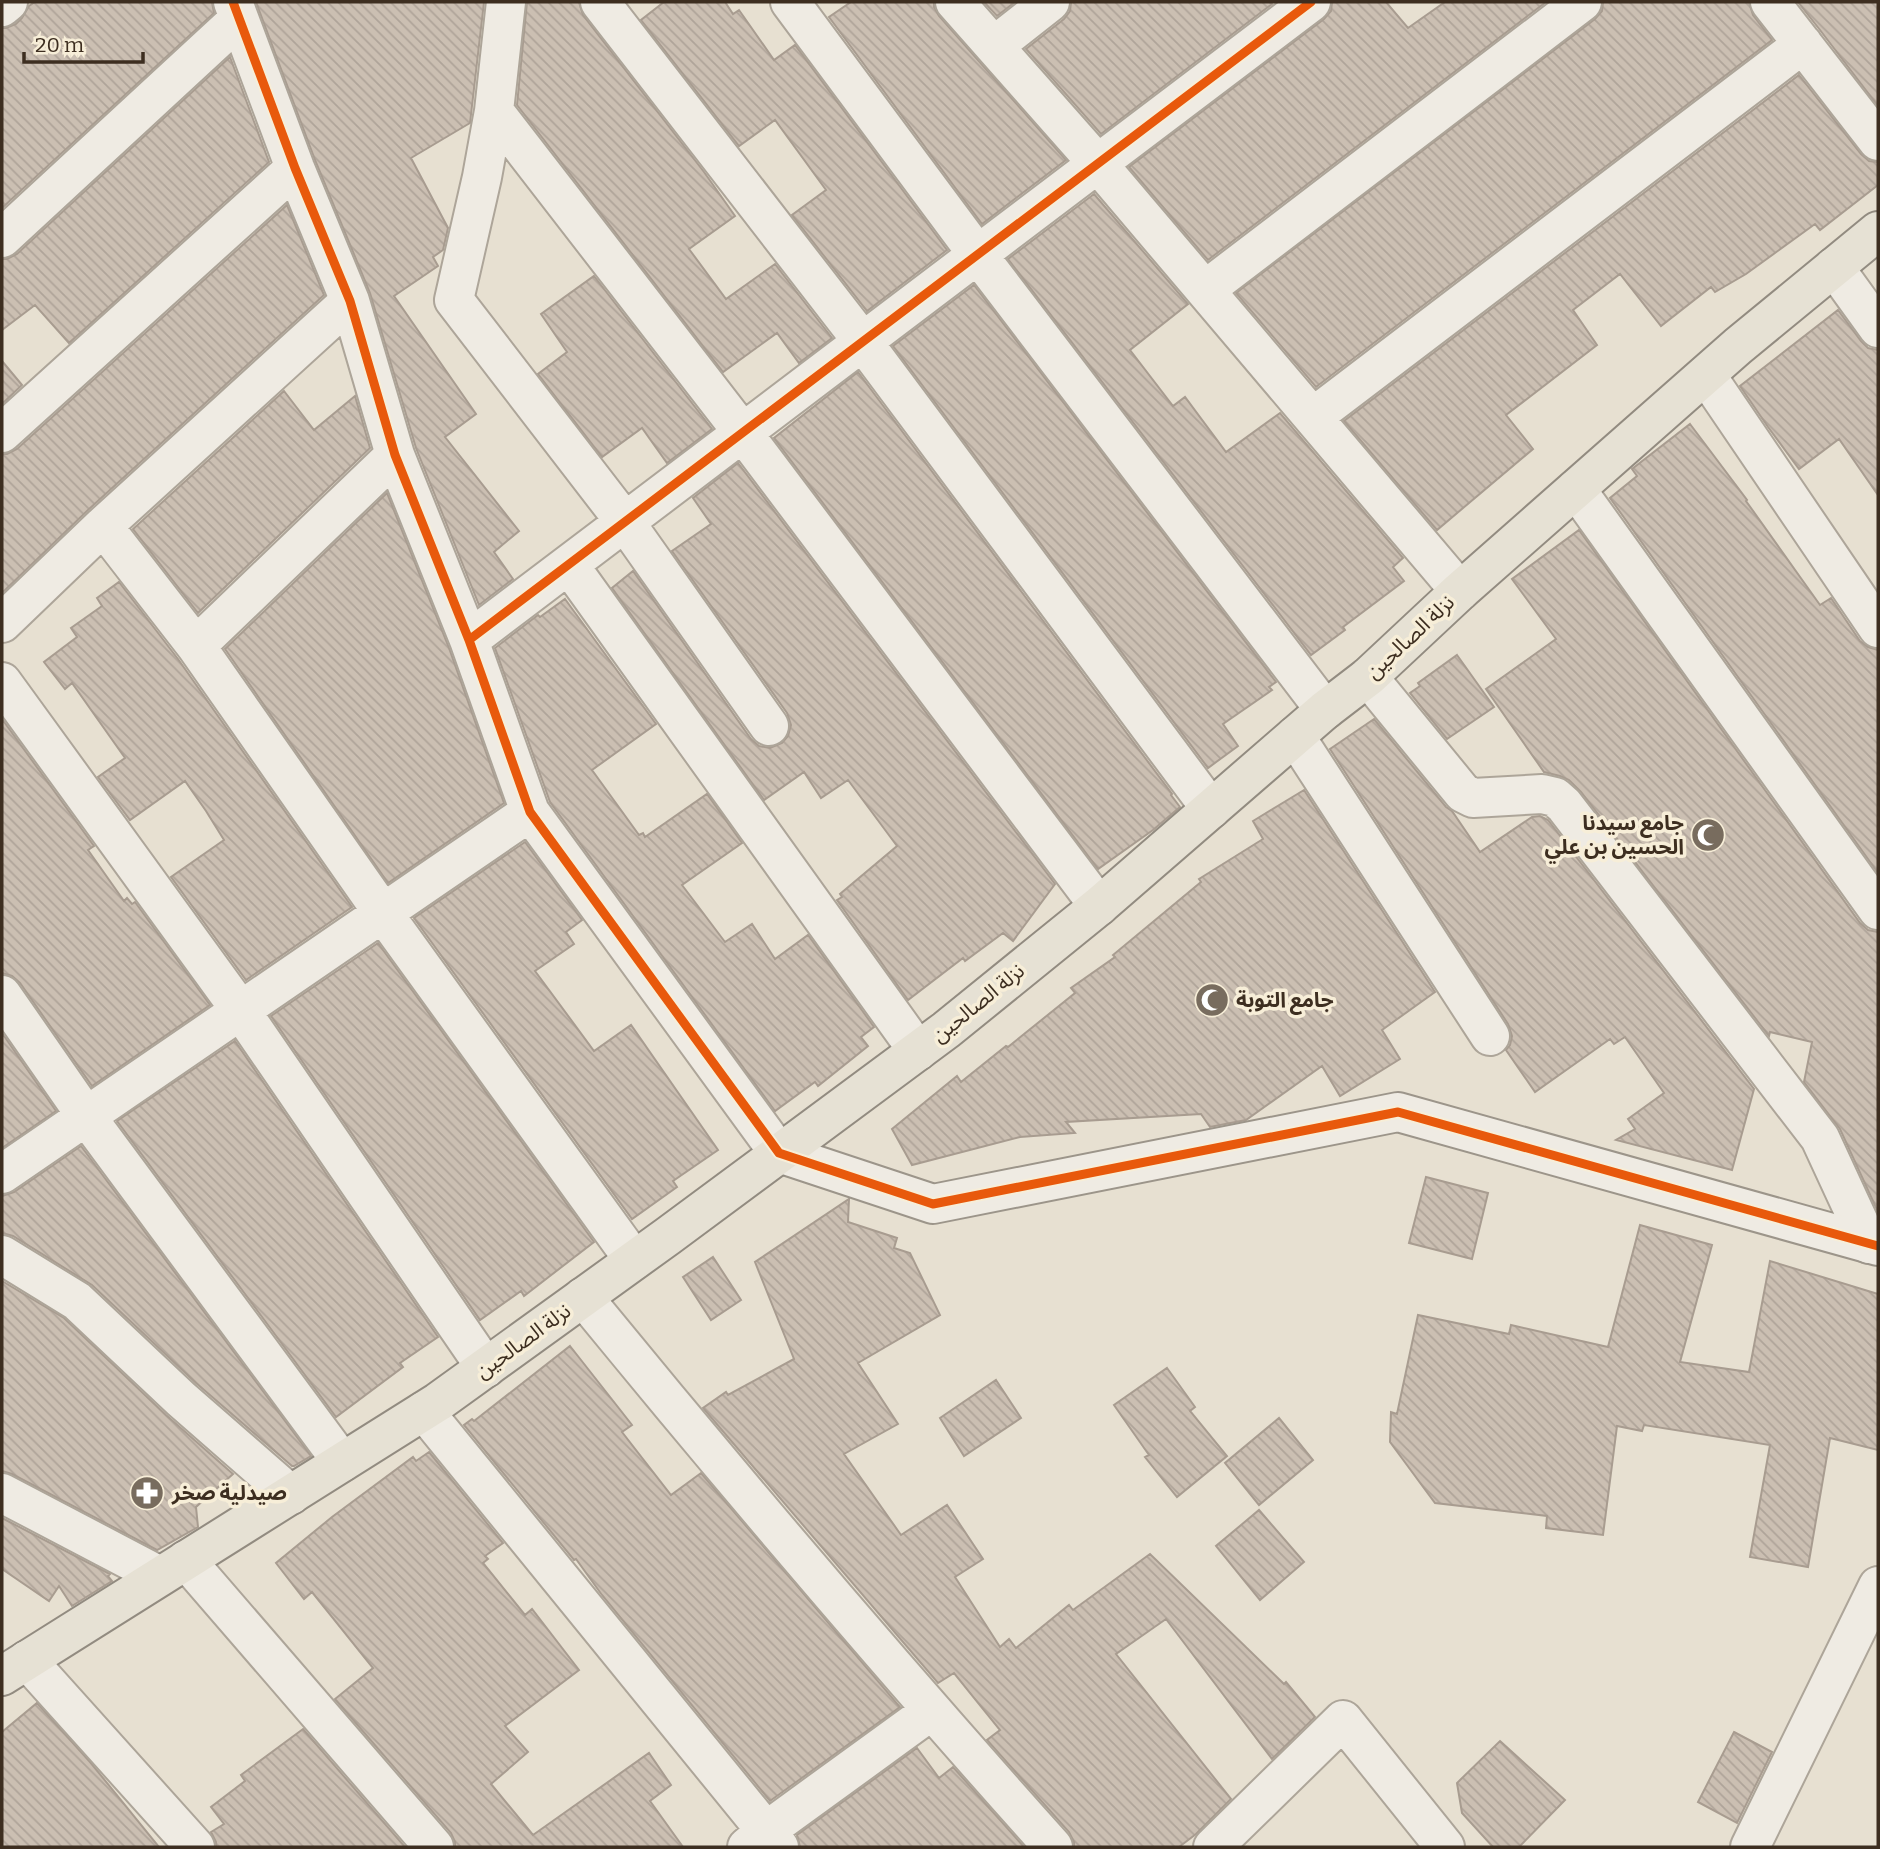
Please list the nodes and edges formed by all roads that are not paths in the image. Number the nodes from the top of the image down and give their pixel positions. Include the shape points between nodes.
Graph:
1 (8, 2) edge
2 (506, 2) edge
3 (600, 2) edge
4 (790, 2) edge
5 (955, 2) edge
6 (1050, 2) edge
7 (1311, 2) edge
8 (1582, 2) edge
9 (1770, 2) edge
10 (2, 7) edge
11 (236, 10) edge
12 (1803, 44) junction
13 (994, 46) junction
14 (494, 111) junction
15 (1878, 141) edge
16 (1098, 163) junction
17 (295, 168) junction
18 (1878, 231) edge
19 (2, 238) edge
20 (978, 255) junction
21 (1834, 267) junction
22 (1205, 290) junction
23 (350, 301) junction
24 (1878, 328) edge
25 (863, 342) junction
26 (1706, 375) junction
27 (1313, 417) junction
28 (2, 433) edge
29 (743, 433) junction
30 (395, 455) junction
31 (1576, 489) junction
32 (625, 522) junction
33 (103, 526) junction
34 (569, 565) junction
35 (1460, 591) junction
36 (2, 623) edge
37 (1878, 628) edge
38 (469, 640) junction
39 (196, 646) junction
40 (1368, 677) junction
41 (2, 682) edge
42 (1325, 710) junction
43 (769, 726) dead end
44 (1294, 736) junction
45 (1211, 809) junction
46 (530, 812) junction
47 (1099, 906) junction
48 (1878, 910) edge
49 (383, 913) junction
50 (2, 995) edge
51 (242, 1011) junction
52 (1489, 1037) dead end
53 (918, 1051) junction
54 (86, 1116) junction
55 (779, 1153) junction
56 (2, 1174) edge
57 (1874, 1245) edge
58 (2, 1255) edge
59 (634, 1260) junction
60 (583, 1297) junction
61 (486, 1368) junction
62 (424, 1411) junction
63 (342, 1462) junction
64 (2, 1493) edge
65 (291, 1494) junction
66 (173, 1568) junction
67 (1878, 1586) edge
68 (14, 1668) edge
69 (931, 1711) junction
70 (764, 1842) edge
71 (195, 1847) edge
72 (434, 1847) edge
73 (1053, 1847) edge
74 (1213, 1847) edge
75 (1445, 1847) edge
76 (1751, 1847) edge

1 - 10 street
2 - 14 street
3 - 25 street
4 - 20 street
5 - 13 street
6 - 13 street
7 - 16 street
8 - 22 street
9 - 12 street
11 - 17 street
11 - 19 street
12 - 15 street
12 - 27 street
13 - 16 street
14 - 29 street
14 - 32 street via 454,300
16 - 20 street
16 - 22 street
17 - 23 street
17 - 28 street
18 - 21 main road, نزلة الصالحين
20 - 25 street
20 - 42 street
21 - 24 street
21 - 26 main road, نزلة الصالحين
22 - 27 street
23 - 30 street
23 - 33 street
25 - 29 street
25 - 45 street
26 - 31 main road, نزلة الصالحين
26 - 37 street
27 - 35 street
29 - 32 street
29 - 47 street
30 - 38 street
30 - 39 street
31 - 35 main road, نزلة الصالحين
31 - 48 street
32 - 34 street
32 - 43 street
33 - 36 street
33 - 39 street
34 - 38 street
34 - 53 street
35 - 40 main road, نزلة الصالحين
38 - 46 street
39 - 49 street
40 - 42 main road, نزلة الصالحين
40 - 57 street via 1464,793 1473,798 1542,794 1564,805 1820,1138
41 - 51 street
42 - 44 main road, نزلة الصالحين
44 - 45 main road, نزلة الصالحين
44 - 52 street
45 - 47 main road, نزلة الصالحين
46 - 49 street
46 - 55 street
47 - 53 main road, نزلة الصالحين
49 - 51 street
49 - 59 street
50 - 54 street
51 - 54 street
51 - 61 street
53 - 55 main road, نزلة الصالحين
54 - 56 street
54 - 63 street
55 - 57 street via 933,1204 1398,1112
55 - 59 main road, نزلة الصالحين
58 - 65 street via 77,1301
59 - 60 main road, نزلة الصالحين
60 - 61 main road, نزلة الصالحين
60 - 69 street
61 - 62 main road, نزلة الصالحين
62 - 63 main road, نزلة الصالحين
62 - 70 street
63 - 65 main road, نزلة الصالحين
64 - 66 street
65 - 66 main road, نزلة الصالحين
66 - 68 main road, نزلة الصالحين
66 - 72 street
67 - 76 street
68 - 71 street
69 - 70 street
69 - 73 street
74 - 75 street via 1343,1720

